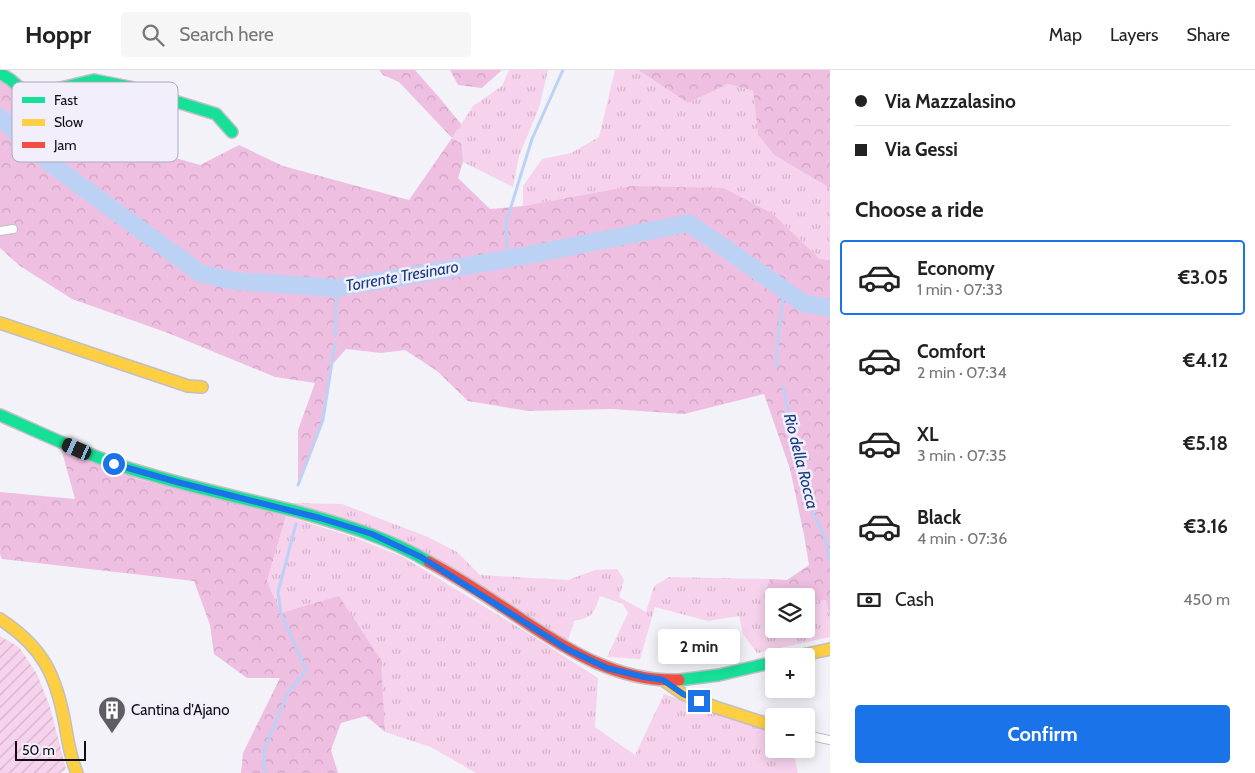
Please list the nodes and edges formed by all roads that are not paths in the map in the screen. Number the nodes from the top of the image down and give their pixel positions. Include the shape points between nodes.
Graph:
1 (0, 73) edge
2 (13, 82) edge
3 (86, 82) edge
4 (103, 82) edge
5 (178, 103) edge
6 (232, 132) dead end
7 (13, 229) dead end
8 (0, 231) edge
9 (0, 322) edge
10 (202, 387) dead end
11 (0, 415) edge
12 (0, 619) edge
13 (830, 649) edge
14 (815, 652) edge
15 (765, 664) edge
16 (663, 680) junction
17 (765, 723) edge
18 (815, 737) edge
19 (830, 740) edge
20 (77, 773) edge

1 - 2 main road
3 - 4 main road
5 - 6 main road via 216,114
7 - 8 street
9 - 10 main road via 188,386
11 - 16 main road via 114,464 372,534 430,561 567,649 607,668
12 - 20 main road via 38,651 48,669 59,697 68,746
13 - 14 main road
15 - 16 main road via 713,676
16 - 17 main road via 683,694
18 - 19 street

